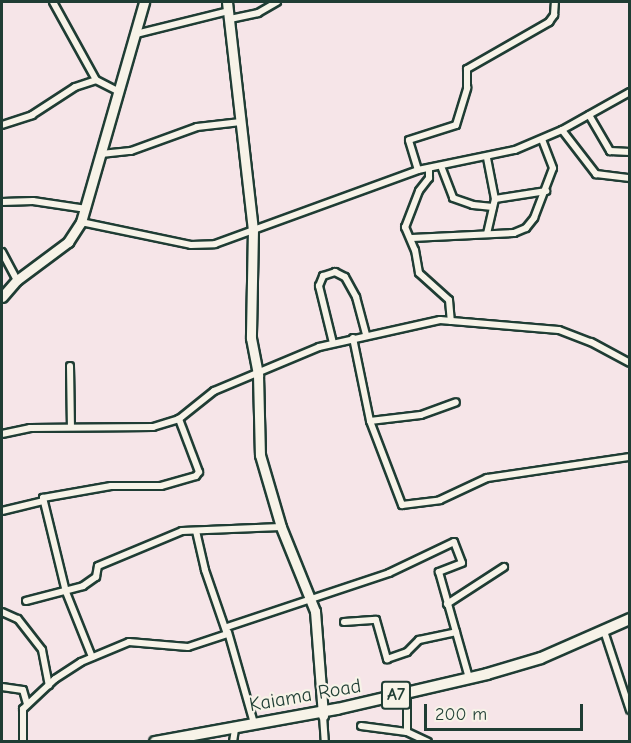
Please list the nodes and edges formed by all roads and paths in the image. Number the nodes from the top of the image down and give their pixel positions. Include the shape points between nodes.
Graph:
1 (52, 2) edge
2 (144, 2) edge
3 (277, 2) edge
4 (555, 2) edge
5 (228, 10) edge
6 (136, 34) junction
7 (96, 80) junction
8 (118, 91) junction
9 (630, 92) edge
10 (589, 115) junction
11 (241, 122) junction
12 (2, 125) edge
13 (562, 130) junction
14 (542, 140) junction
15 (630, 152) edge
16 (101, 153) junction
17 (487, 158) junction
18 (441, 166) junction
19 (429, 168) junction
20 (418, 170) junction
21 (630, 178) edge
22 (546, 191) junction
23 (495, 199) junction
24 (2, 202) edge
25 (493, 207) junction
26 (86, 209) junction
27 (81, 222) junction
28 (253, 229) junction
29 (487, 232) junction
30 (412, 238) junction
31 (2, 252) edge
32 (17, 280) junction
33 (2, 297) edge
34 (451, 321) junction
35 (366, 335) junction
36 (353, 338) junction
37 (333, 343) junction
38 (630, 363) edge
39 (70, 366) dead end
40 (258, 375) junction
41 (456, 402) dead end
42 (179, 419) junction
43 (370, 422) junction
44 (71, 427) junction
45 (2, 434) edge
46 (630, 457) edge
47 (43, 501) junction
48 (2, 511) edge
49 (281, 526) junction
50 (196, 531) junction
51 (504, 567) dead end
52 (66, 592) junction
53 (311, 599) junction
54 (26, 601) dead end
55 (447, 604) junction
56 (2, 612) edge
57 (630, 619) edge
58 (344, 622) dead end
59 (630, 625) edge
60 (228, 629) junction
61 (456, 632) junction
62 (605, 633) junction
63 (92, 657) junction
64 (469, 678) junction
65 (49, 685) junction
66 (2, 687) edge
67 (407, 699) junction
68 (27, 704) junction
69 (630, 710) edge
70 (322, 714) junction
71 (254, 723) junction
72 (361, 726) dead end
73 (407, 732) junction
74 (234, 736) edge
75 (23, 741) edge
76 (155, 741) edge
77 (181, 741) edge
78 (325, 741) edge
79 (428, 741) edge

1 - 7 street
2 - 6 street
3 - 5 street via 258,13
4 - 20 street via 549,22 467,69 456,125 409,140
5 - 6 street
5 - 11 street
6 - 8 street
7 - 8 street
7 - 12 street via 75,87 32,115
8 - 16 street
9 - 10 street
10 - 13 street
10 - 15 street via 610,151
11 - 16 street via 197,127 131,151
11 - 28 street
13 - 14 street
13 - 21 street via 596,174
14 - 17 street
14 - 22 street via 553,168
16 - 26 street
17 - 18 street
17 - 23 street
18 - 19 street
18 - 25 street via 453,198
19 - 20 street
19 - 30 street via 429,178 419,191 405,227
20 - 28 street
22 - 23 street
22 - 29 street via 526,228 514,233
23 - 25 street
24 - 26 street via 33,201
25 - 29 street
26 - 27 street
27 - 28 street via 200,246
27 - 32 street via 68,242
28 - 40 street via 251,338
29 - 30 street
30 - 34 street via 419,273 449,300
31 - 32 street
32 - 33 street
34 - 35 street
34 - 38 street via 559,330
35 - 36 street
35 - 37 street via 356,297 345,277 335,272 323,276 319,286
36 - 37 street
36 - 43 street
37 - 40 street
39 - 44 street
40 - 42 street via 214,391
40 - 49 street via 260,455
41 - 43 street via 421,415
42 - 44 street via 137,429
42 - 47 street via 198,475 161,486 111,486 47,495
43 - 46 street via 399,503 405,506 440,500 487,478
44 - 45 street
47 - 48 street
47 - 52 street
49 - 50 street
49 - 53 street
50 - 52 street via 182,531 142,545 98,566 94,579
50 - 60 street via 205,570
51 - 55 street
52 - 54 street
52 - 63 street
53 - 55 street via 388,573 454,542 462,563 439,572
53 - 60 street
53 - 70 street via 320,644
55 - 61 street
56 - 65 street via 18,619 42,650
57 - 62 highway, Kaiama Road / A7
58 - 61 street via 376,620 387,659 407,652 419,639
59 - 62 highway, Kaiama Road / A7
60 - 63 street via 188,647 129,642
60 - 71 street
61 - 64 street
62 - 64 highway, Kaiama Road / A7 via 541,658
62 - 67 highway, Kaiama Road / A7 via 513,672
62 - 69 street
63 - 65 street
64 - 70 highway, Kaiama Road / A7
65 - 68 street
66 - 68 street via 23,690
67 - 70 highway, Kaiama Road / A7
67 - 73 street
68 - 75 street via 22,714
70 - 71 highway, Kaiama Road / A7
70 - 74 highway, Kaiama Road / A7
70 - 78 street
71 - 76 highway, Kaiama Road / A7
72 - 73 street
73 - 79 street
74 - 77 highway, Kaiama Road / A7

